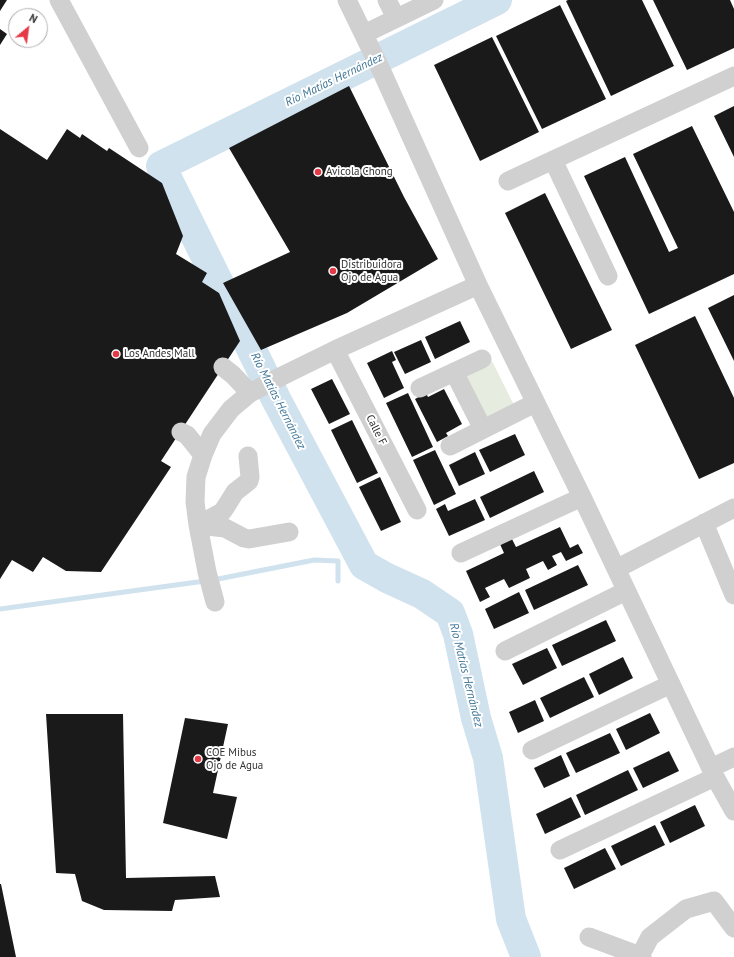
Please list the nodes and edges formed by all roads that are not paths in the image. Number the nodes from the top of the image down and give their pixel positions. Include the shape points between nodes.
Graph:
1 (59, 0) edge
2 (347, 0) edge
3 (387, 0) edge
4 (434, 0) edge
5 (396, 18) junction
6 (367, 40) junction
7 (734, 76) edge
8 (139, 148) dead end
9 (553, 160) junction
10 (508, 181) dead end
11 (608, 276) dead end
12 (478, 285) junction
13 (335, 350) junction
14 (482, 359) dead end
15 (223, 367) dead end
16 (454, 372) junction
17 (420, 388) dead end
18 (255, 390) junction
19 (535, 403) junction
20 (483, 429) junction
21 (212, 434) junction
22 (450, 446) dead end
23 (202, 454) junction
24 (248, 456) dead end
25 (582, 497) junction
26 (734, 508) edge
27 (417, 510) dead end
28 (704, 523) junction
29 (198, 525) junction
30 (289, 532) dead end
31 (461, 553) dead end
32 (616, 569) junction
33 (626, 591) junction
34 (734, 595) edge
35 (214, 599) dead end
36 (505, 651) dead end
37 (671, 684) junction
38 (532, 750) dead end
39 (734, 757) edge
40 (713, 772) junction
41 (734, 811) edge
42 (560, 850) dead end
43 (734, 928) edge
44 (589, 937) dead end
45 (641, 957) edge

1 - 8 street
2 - 6 street
3 - 5 street
4 - 5 street
5 - 6 street
6 - 12 street
7 - 9 street
9 - 10 street
9 - 11 street
12 - 13 street
12 - 19 street
13 - 18 street
13 - 27 street, Calle F
14 - 16 street
15 - 18 street
16 - 17 street
16 - 20 street
18 - 21 street via 231,409
19 - 20 street
19 - 25 street
20 - 22 street
21 - 23 street
21 - 23 street via 184,434
23 - 29 street via 196,477 195,502
24 - 29 street via 249,481 235,492 222,512
25 - 31 street
25 - 32 street
26 - 28 street
28 - 32 street
28 - 34 street
29 - 30 street via 225,528 249,539
29 - 35 street
32 - 33 street
33 - 36 street
33 - 37 street
37 - 38 street
37 - 40 street
39 - 40 street
40 - 41 street
40 - 42 street
43 - 45 street via 714,901 686,909 650,936
44 - 45 street

